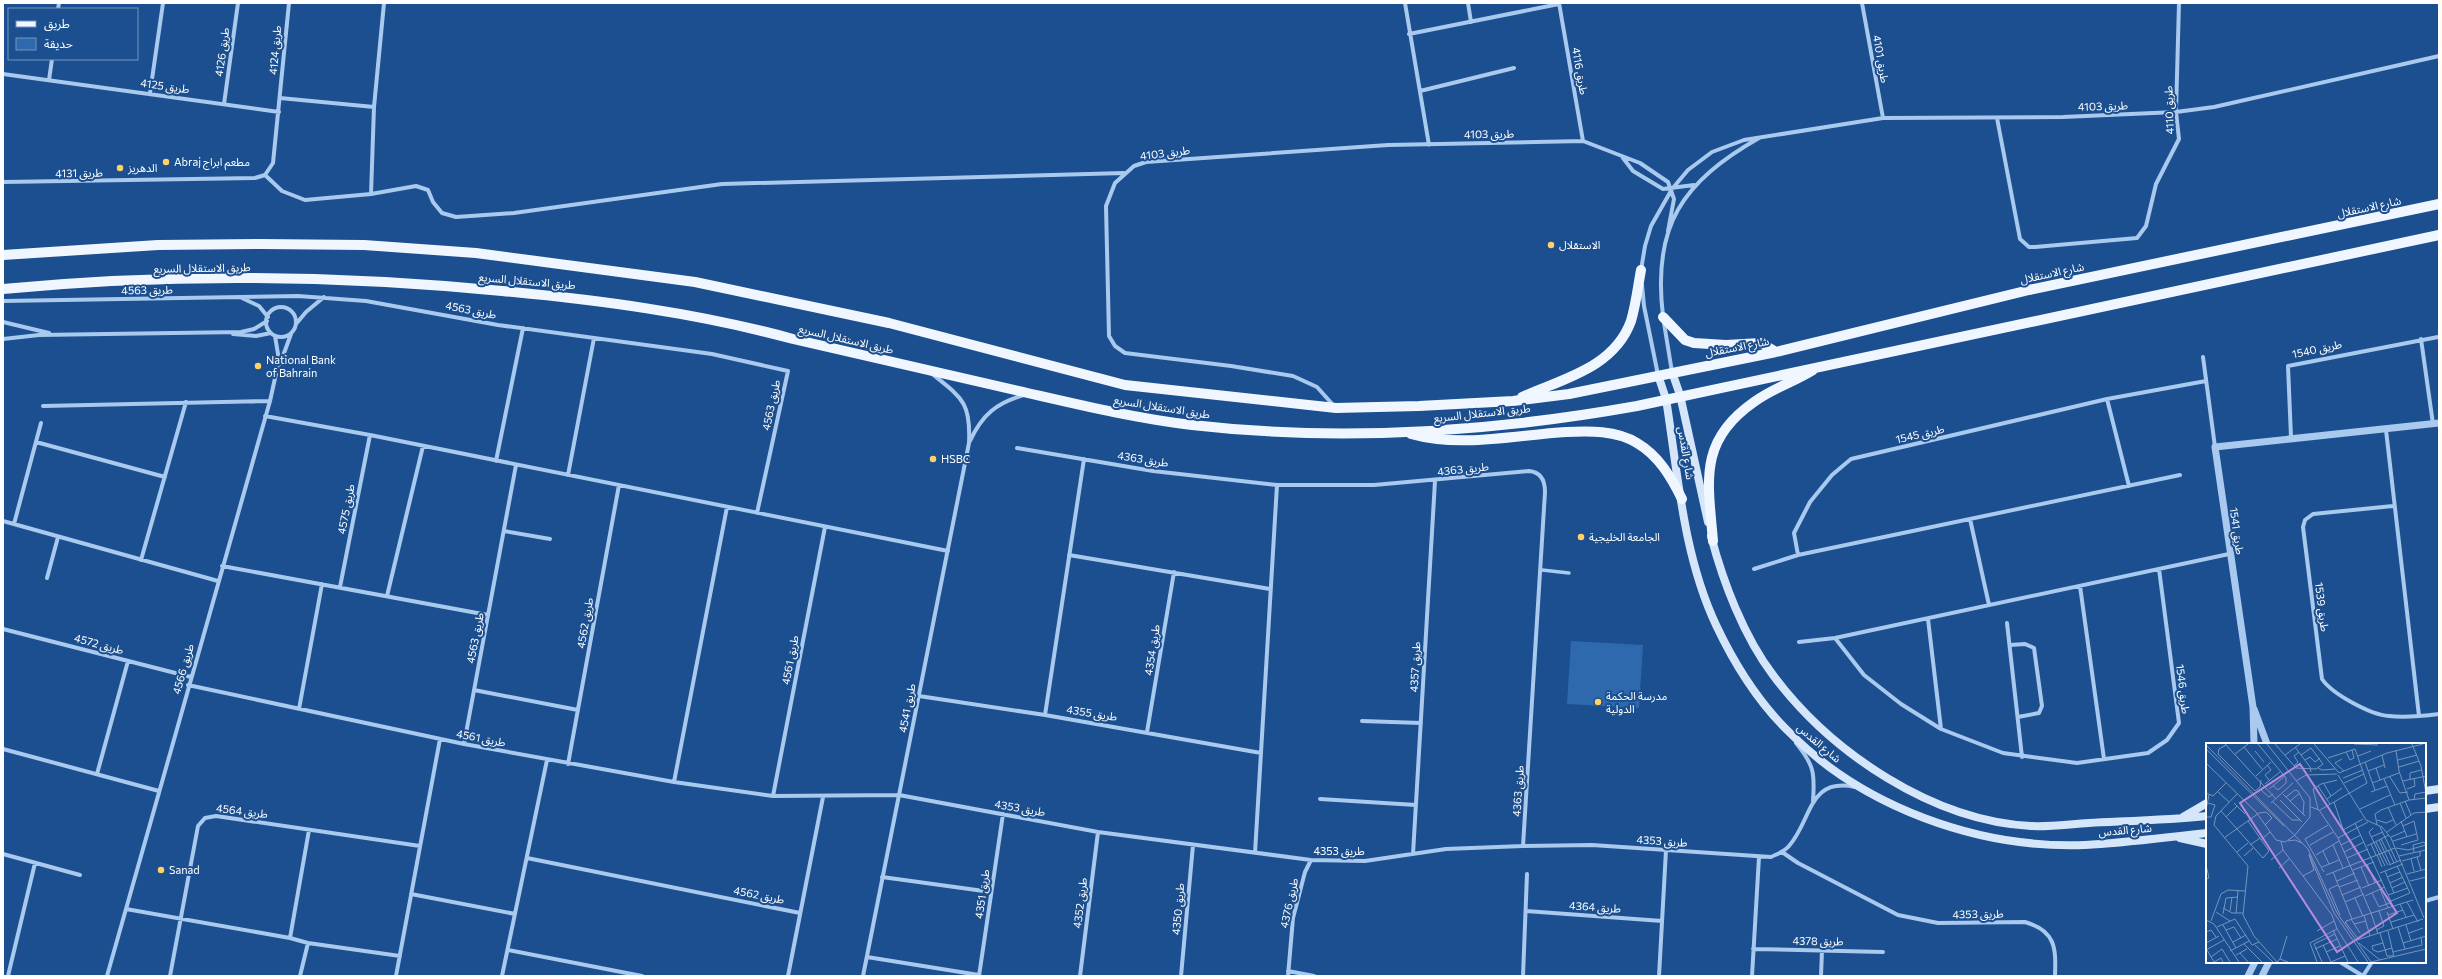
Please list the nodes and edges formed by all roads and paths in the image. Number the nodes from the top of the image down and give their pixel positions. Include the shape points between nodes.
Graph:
1 (164, 3) edge
2 (238, 3) edge
3 (289, 3) edge
4 (384, 3) edge
5 (1405, 3) edge
6 (1468, 3) edge
7 (1862, 3) edge
8 (2179, 3) edge
9 (1559, 4) edge
10 (1471, 22) junction
11 (1409, 34) junction
12 (2439, 56) edge
13 (52, 60) edge
14 (1514, 68) dead end
15 (3, 74) edge
16 (49, 80) junction
17 (1420, 91) junction
18 (150, 93) junction
19 (280, 98) junction
20 (224, 104) junction
21 (374, 107) junction
22 (279, 112) junction
23 (2176, 112) junction
24 (1883, 118) junction
25 (1997, 118) junction
26 (1763, 136) junction
27 (1583, 141) junction
28 (1429, 145) junction
29 (1623, 157) junction
30 (1124, 173) junction
31 (265, 176) junction
32 (3, 182) edge
33 (1694, 185) junction
34 (1672, 189) junction
35 (372, 194) junction
36 (2439, 204) edge
37 (1668, 231) junction
38 (2439, 235) edge
39 (3, 255) edge
40 (1641, 270) junction
41 (3, 289) edge
42 (240, 297) junction
43 (324, 297) junction
44 (3, 301) edge
45 (1663, 317) junction
46 (267, 319) junction
47 (3, 322) edge
48 (296, 324) junction
49 (523, 328) junction
50 (217, 332) junction
51 (270, 333) junction
52 (291, 334) junction
53 (57, 335) junction
54 (275, 336) junction
55 (2438, 336) dead end
56 (594, 338) junction
57 (3, 339) edge
58 (2421, 339) junction
59 (1776, 352) junction
60 (2203, 357) dead end
61 (1817, 367) junction
62 (278, 368) junction
63 (926, 370) junction
64 (1672, 372) junction
65 (1658, 375) junction
66 (2206, 381) junction
67 (1030, 393) junction
68 (1680, 395) junction
69 (1666, 399) junction
70 (2107, 399) junction
71 (270, 401) junction
72 (1513, 401) junction
73 (186, 402) junction
74 (43, 406) dead end
75 (1336, 408) junction
76 (266, 416) junction
77 (41, 423) dead end
78 (2436, 424) edge
79 (2386, 430) junction
80 (1406, 433) junction
81 (370, 435) junction
82 (2291, 437) junction
83 (36, 442) junction
84 (969, 443) junction
85 (423, 446) junction
86 (2215, 446) junction
87 (1017, 448) dead end
88 (1084, 459) junction
89 (496, 461) junction
90 (516, 465) junction
91 (568, 475) junction
92 (2180, 475) dead end
93 (165, 477) junction
94 (1434, 481) junction
95 (619, 485) junction
96 (1277, 485) junction
97 (2128, 486) junction
98 (1682, 499) junction
99 (2393, 506) junction
100 (727, 507) junction
101 (757, 513) junction
102 (1970, 519) junction
103 (3, 521) edge
104 (14, 524) junction
105 (825, 527) junction
106 (504, 531) junction
107 (58, 537) junction
108 (550, 539) dead end
109 (1713, 541) junction
110 (948, 551) junction
111 (2229, 554) junction
112 (1798, 555) junction
113 (1069, 556) junction
114 (141, 560) junction
115 (222, 566) junction
116 (1754, 569) dead end
117 (2159, 569) junction
118 (1542, 570) junction
119 (1174, 572) junction
120 (1569, 573) dead end
121 (47, 578) dead end
122 (218, 581) junction
123 (322, 584) junction
124 (2080, 586) junction
125 (340, 587) junction
126 (1270, 589) junction
127 (387, 596) junction
128 (1989, 605) junction
129 (488, 615) junction
130 (1928, 618) junction
131 (2007, 622) dead end
132 (3, 629) edge
133 (1835, 638) junction
134 (1799, 642) dead end
135 (2010, 646) junction
136 (128, 661) junction
137 (191, 677) junction
138 (188, 685) junction
139 (474, 690) junction
140 (919, 696) junction
141 (2253, 707) junction
142 (299, 709) junction
143 (578, 710) junction
144 (2439, 714) edge
145 (1045, 715) junction
146 (2418, 716) junction
147 (2018, 718) junction
148 (1362, 721) dead end
149 (1421, 724) junction
150 (1785, 729) junction
151 (1941, 729) junction
152 (1147, 732) junction
153 (440, 739) junction
154 (2254, 743) edge
155 (2267, 743) edge
156 (464, 744) junction
157 (3, 749) edge
158 (1261, 753) junction
159 (2022, 757) junction
160 (2104, 759) junction
161 (547, 760) junction
162 (568, 764) junction
163 (97, 774) junction
164 (674, 782) junction
165 (1861, 788) junction
166 (2439, 790) edge
167 (158, 791) junction
168 (2426, 791) edge
169 (899, 795) junction
170 (773, 796) junction
171 (823, 797) junction
172 (1320, 799) dead end
173 (1813, 801) junction
174 (2206, 804) edge
175 (1416, 805) junction
176 (2439, 807) edge
177 (2426, 809) edge
178 (1003, 814) junction
179 (2206, 816) edge
180 (2180, 819) junction
181 (309, 830) junction
182 (1098, 832) junction
183 (2206, 833) edge
184 (2171, 837) junction
185 (2206, 844) edge
186 (1193, 845) junction
187 (420, 846) junction
188 (1523, 846) junction
189 (1666, 850) junction
190 (1782, 852) junction
191 (1255, 853) junction
192 (3, 854) edge
193 (1413, 854) junction
194 (527, 858) junction
195 (1759, 858) junction
196 (1311, 860) junction
197 (36, 863) junction
198 (1527, 874) dead end
199 (80, 875) dead end
200 (882, 877) junction
201 (991, 892) junction
202 (411, 894) junction
203 (2439, 897) edge
204 (2426, 901) edge
205 (126, 909) junction
206 (1526, 911) junction
207 (800, 913) junction
208 (515, 914) junction
209 (181, 918) junction
210 (1662, 921) junction
211 (290, 938) junction
212 (308, 943) junction
213 (1753, 949) junction
214 (508, 950) junction
215 (1822, 950) junction
216 (1883, 952) dead end
217 (400, 956) junction
218 (867, 957) junction
219 (2254, 963) edge
220 (2268, 963) edge
221 (2342, 963) edge
222 (2371, 963) edge
223 (1288, 971) junction
224 (8, 976) edge
225 (107, 976) edge
226 (170, 976) edge
227 (300, 976) edge
228 (396, 976) edge
229 (502, 976) edge
230 (642, 976) edge
231 (788, 976) edge
232 (863, 976) edge
233 (979, 976) edge
234 (1080, 976) edge
235 (1181, 976) edge
236 (1288, 976) edge
237 (1314, 976) edge
238 (1523, 976) edge
239 (1659, 976) edge
240 (1752, 976) edge
241 (1821, 976) edge
242 (2055, 976) edge
243 (2248, 976) edge
244 (2262, 976) edge
245 (2363, 976) edge

1 - 18 street
2 - 20 street, طريق 4126
3 - 19 street, طريق 4124
4 - 21 street
5 - 11 street
6 - 10 street
7 - 24 street, طريق 4101
8 - 23 street, طريق 4110
9 - 10 street
9 - 27 street, طريق 4116
10 - 11 street
11 - 17 street
12 - 23 street, طريق 4103 via 2214,107
13 - 16 street
14 - 17 street
15 - 16 street, طريق 4125
16 - 18 street, طريق 4125
17 - 28 street
18 - 20 street, طريق 4125
19 - 21 street
19 - 22 street
20 - 22 street, طريق 4125
21 - 35 street
22 - 31 street via 273,163
23 - 25 street, طريق 4103
23 - 25 street, طريق 4110 via 2179,139 2156,184 2143,232 2130,239 2035,247 2024,244 2019,233
24 - 25 street, طريق 4103
24 - 26 street, طريق 4103
26 - 33 street, طريق 4103 via 1726,157
26 - 34 street, طريق 4103 via 1712,152 1688,170
27 - 28 street, طريق 4103
27 - 29 street, طريق 4103 via 1606,148
28 - 30 street, طريق 4103 via 1388,145 1146,162
29 - 34 street, طريق 4103 via 1640,163 1668,182
29 - 34 street, طريق 4103 via 1633,171 1663,189
30 - 35 street via 722,184 514,213 456,217 442,213 428,190 416,186
30 - 75 street, طريق 4103 via 1115,182 1106,206 1109,336 1115,346 1125,353 1231,366 1297,378 1317,387
31 - 32 street, طريق 4131
31 - 35 street via 282,191 305,200
33 - 34 street, طريق 4103
33 - 37 street, طريق 4103 via 1680,205
34 - 37 street via 1674,199
34 - 40 street, طريق 4103 via 1651,226
36 - 59 main road, شارع الاستقلال via 2029,290
37 - 45 street, طريق 4103 via 1660,273
38 - 61 main road
39 - 75 main road, طريق الاستقلال السريع via 158,245 253,244 364,245 476,253 695,282 889,323 1125,385
40 - 65 street, طريق 4103 via 1644,306
40 - 72 main road via 1631,321 1611,351 1583,372
41 - 63 main road, طريق الاستقلال السريع via 157,281 314,278 448,285 579,298 739,324
42 - 43 street, طريق 4563
42 - 44 street, طريق 4563
42 - 46 street via 260,306
43 - 48 street
43 - 49 street, طريق 4563 via 396,305
45 - 59 main road via 1685,340 1694,343 1761,343
45 - 64 street, طريق 4103
46 - 48 street via 277,308 285,308 295,316
46 - 50 street via 248,331
46 - 51 street
47 - 53 street
48 - 52 street
49 - 56 street, طريق 4563
49 - 89 street
50 - 51 street via 250,336
50 - 53 street
51 - 54 street
52 - 54 street
52 - 62 street, طريق 4566
53 - 57 street
54 - 62 street, طريق 4566 via 279,352
55 - 58 street, طريق 1540
56 - 91 street
56 - 101 street, طريق 4563 via 712,354 788,371
58 - 78 street
58 - 82 street, طريق 1540 via 2288,366
59 - 64 main road, شارع الاستقلال
60 - 66 street, طريق 1541
61 - 68 main road
61 - 109 main road via 1798,380 1754,402 1734,418 1717,441 1708,465
62 - 71 street, طريق 4566
63 - 67 main road, طريق الاستقلال السريع
63 - 84 street via 957,396 968,411
64 - 65 main road, طريق الاستقلال السريع
64 - 68 main road, شارع القدس
65 - 69 main road, شارع القدس
65 - 72 main road, طريق الاستقلال السريع via 1569,394
66 - 70 street, طريق 1545
66 - 86 street, طريق 1541
67 - 80 main road, طريق الاستقلال السريع via 1126,415 1192,425 1333,434
67 - 84 street via 1007,400 988,411
68 - 69 main road, طريق الاستقلال السريع
68 - 109 main road, شارع القدس
69 - 80 main road, طريق الاستقلال السريع via 1574,416
69 - 98 main road, شارع القدس
70 - 97 street
70 - 112 street, طريق 1545 via 1852,459 1832,475 1810,502 1794,532
71 - 73 street
71 - 76 street, طريق 4566
72 - 75 main road, طريق الاستقلال السريع
73 - 74 street
73 - 93 street
76 - 81 street
76 - 115 street, طريق 4566
77 - 83 street
78 - 79 street
79 - 82 street
79 - 99 street
80 - 98 main road via 1430,440 1574,432 1611,433 1636,442 1646,449 1663,465
81 - 85 street
81 - 125 street, طريق 4575
82 - 86 street
83 - 93 street
83 - 104 street
84 - 110 street, طريق 4541
85 - 89 street
85 - 127 street
86 - 111 street, طريق 1541
87 - 88 street, طريق 4363
88 - 96 street, طريق 4363 via 1153,471
88 - 113 street
89 - 90 street
90 - 91 street
90 - 106 street, طريق 4563
91 - 95 street
92 - 97 street
93 - 114 street
94 - 96 street, طريق 4363 via 1374,485
94 - 118 street, طريق 4363 via 1529,471 1538,474 1544,480 1546,492
94 - 149 street, طريق 4357
95 - 100 street
95 - 143 street, طريق 4562
96 - 126 street
97 - 102 street
98 - 150 main road, شارع القدس via 1690,549 1716,624 1752,688
99 - 146 street
99 - 146 street, طريق 1539 via 2313,514 2305,520 2303,527 2322,679 2336,693 2380,714
100 - 101 street
100 - 164 street
101 - 105 street
102 - 112 street
102 - 128 street
103 - 104 street
104 - 107 street
105 - 110 street
105 - 170 street, طريق 4561
106 - 108 street
106 - 129 street, طريق 4563
107 - 114 street
107 - 121 street
109 - 180 main road, شارع القدس via 1738,614 1773,675 1821,728 1867,766 1930,800 1978,817 2031,826
110 - 140 street, طريق 4541
111 - 117 street
111 - 141 street, طريق 1541
112 - 116 street
113 - 119 street
113 - 145 street
114 - 122 street
115 - 122 street, طريق 4566
115 - 123 street
117 - 124 street
117 - 160 street, طريق 1546 via 2179,723 2167,740 2148,753
118 - 120 street
118 - 188 street, طريق 4363
119 - 126 street
119 - 152 street, طريق 4354
122 - 137 street, طريق 4566
123 - 125 street
123 - 142 street
124 - 128 street
124 - 160 street
125 - 127 street
126 - 158 street
127 - 129 street
128 - 130 street
129 - 139 street, طريق 4563
130 - 133 street
130 - 151 street
131 - 135 street
132 - 136 street, طريق 4572
133 - 134 street
133 - 151 street, طريق 1546 via 1864,675 1901,704
135 - 147 street
135 - 147 street via 2025,644 2034,648 2042,706 2039,713
136 - 137 street, طريق 4572
136 - 163 street
137 - 138 street, طريق 4566
138 - 142 street, طريق 4561
138 - 167 street, طريق 4566
139 - 143 street
139 - 156 street, طريق 4563
140 - 145 street, طريق 4355
140 - 169 street, طريق 4541
141 - 154 street, طريق 1541
141 - 155 street, طريق 1541
142 - 153 street, طريق 4561
143 - 162 street, طريق 4562
144 - 146 street, طريق 1539
145 - 152 street, طريق 4355
147 - 159 street
148 - 149 street
149 - 175 street, طريق 4357
150 - 165 main road, شارع القدس
150 - 173 street via 1810,760 1813,768
151 - 159 street, طريق 1546 via 1977,744
152 - 158 street, طريق 4355
153 - 156 street, طريق 4561
153 - 187 street
156 - 161 street, طريق 4561
157 - 163 street
158 - 191 street
159 - 160 street, طريق 1546 via 2077,764
161 - 162 street, طريق 4561
161 - 194 street
162 - 164 street, طريق 4561
163 - 167 street
164 - 170 street, طريق 4561
165 - 173 street via 1835,785 1825,789
165 - 184 main road, شارع القدس via 1922,817 1974,834 2033,842 2084,845
166 - 168 main road
167 - 205 street, طريق 4566
169 - 171 street, طريق 4561
169 - 178 street, طريق 4353
169 - 200 street, طريق 4541
170 - 171 street, طريق 4561
171 - 207 street
172 - 175 street
173 - 190 street via 1795,837
174 - 180 main road
175 - 193 street, طريق 4357
176 - 177 main road
178 - 182 street, طريق 4353
178 - 201 street, طريق 4351
179 - 180 main road, شارع القدس
181 - 187 street, طريق 4564
181 - 209 street, طريق 4564 via 213,816 202,820 198,826
181 - 211 street
182 - 186 street, طريق 4353
182 - 234 street, طريق 4352
183 - 184 main road, شارع القدس
184 - 185 main road
186 - 191 street, طريق 4353
186 - 235 street, طريق 4350
187 - 202 street
188 - 189 street, طريق 4353 via 1592,845
188 - 193 street, طريق 4353 via 1446,849
189 - 195 street, طريق 4353
189 - 210 street
190 - 195 street, طريق 4353 via 1771,857
190 - 242 street, طريق 4353 via 1798,863 1898,915 1938,923 2025,922 2036,925 2046,932 2055,947
191 - 196 street, طريق 4353
192 - 197 street
193 - 196 street, طريق 4353 via 1365,861
194 - 207 street, طريق 4562
194 - 208 street
195 - 213 street
196 - 223 street, طريق 4376 via 1305,872 1293,918
197 - 199 street
197 - 224 street
198 - 206 street
200 - 201 street
200 - 218 street, طريق 4541
201 - 233 street, طريق 4351
202 - 208 street
202 - 217 street
203 - 204 street
205 - 209 street
205 - 225 street, طريق 4566
206 - 210 street, طريق 4364
206 - 238 street
207 - 231 street
208 - 214 street
209 - 211 street
209 - 226 street, طريق 4564
210 - 239 street
211 - 212 street
212 - 217 street
212 - 227 street
213 - 215 street, طريق 4378
213 - 240 street
214 - 229 street
214 - 230 street
215 - 216 street, طريق 4378
215 - 241 street
217 - 228 street
218 - 232 street, طريق 4541
218 - 233 street
219 - 243 street
220 - 244 street
221 - 245 street
222 - 245 street
223 - 236 street, طريق 4376
223 - 237 street

